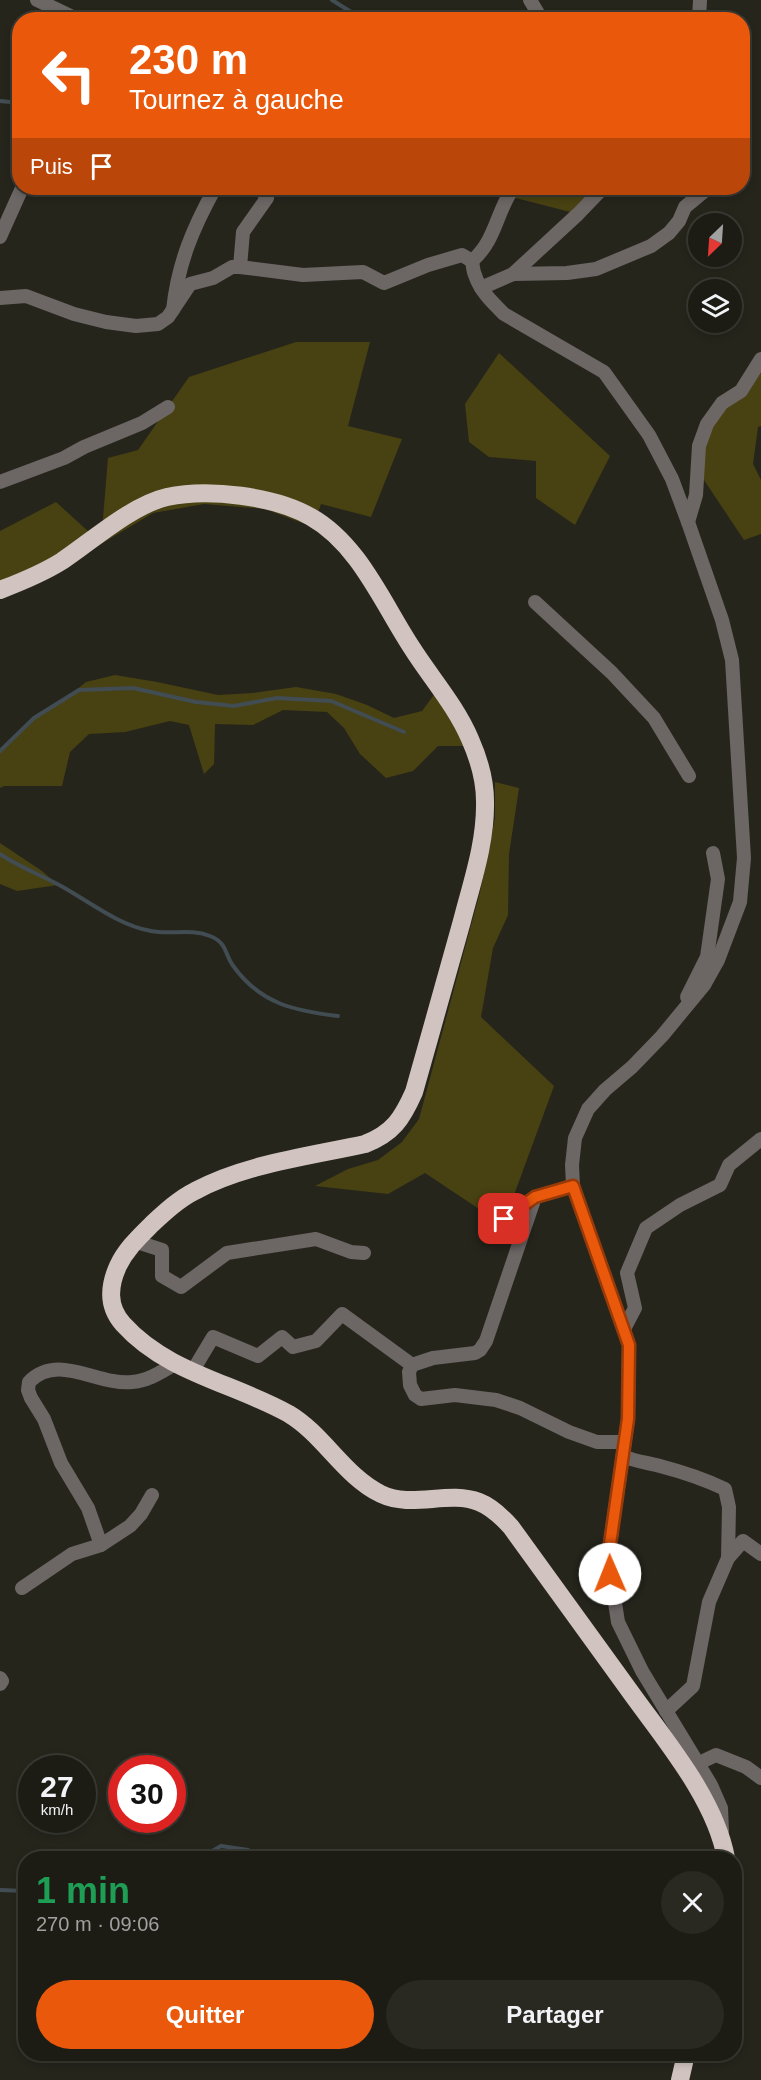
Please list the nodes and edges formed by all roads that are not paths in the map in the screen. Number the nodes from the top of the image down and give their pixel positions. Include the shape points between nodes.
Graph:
1 (37, 0) edge
2 (62, 12) edge
3 (19, 195) edge
4 (211, 195) edge
5 (265, 195) edge
6 (509, 195) edge
7 (596, 195) edge
8 (700, 195) edge
9 (0, 237) edge
10 (472, 261) junction
11 (240, 267) junction
12 (513, 274) junction
13 (481, 288) junction
14 (0, 298) edge
15 (173, 312) junction
16 (761, 359) edge
17 (168, 407) dead end
18 (0, 482) edge
19 (688, 522) junction
20 (0, 590) edge
21 (535, 602) dead end
22 (689, 776) dead end
23 (713, 853) dead end
24 (680, 1012) junction
25 (761, 1139) edge
26 (573, 1186) junction
27 (535, 1197) junction
28 (504, 1219) dead end
29 (134, 1241) junction
30 (364, 1253) dead end
31 (624, 1329) junction
32 (412, 1365) junction
33 (183, 1368) junction
34 (624, 1449) junction
35 (153, 1495) dead end
36 (101, 1545) junction
37 (761, 1554) edge
38 (728, 1558) junction
39 (22, 1588) dead end
40 (0, 1678) edge
41 (0, 1684) edge
42 (666, 1711) junction
43 (697, 1764) junction
44 (761, 1778) edge
45 (725, 1851) edge
46 (684, 2061) edge
47 (680, 2080) edge

1 - 2 street
3 - 9 street
4 - 15 street via 184,252
5 - 11 street via 267,198 243,232
6 - 10 street via 484,250
7 - 12 street
8 - 12 street via 685,207 669,233 651,246 596,269
10 - 11 street via 462,255 384,283 363,272 303,275
10 - 13 street
11 - 15 street via 190,284
12 - 13 street
13 - 19 street via 504,314 604,372 649,435
14 - 15 street via 27,296 74,314 136,326 158,324
16 - 19 street via 741,391 722,403 707,424 699,446 696,495
17 - 18 street via 64,459
19 - 24 street via 732,660 744,858 740,902 718,960 704,985
20 - 29 highway via 50,568 117,523 166,497 215,494 258,499 295,509 313,517 338,538 372,582 462,723 484,787 483,832 477,865 414,1092 396,1124 365,1144 239,1172 195,1191 167,1210
21 - 22 street via 654,718
23 - 24 street via 718,879 707,957
24 - 26 street via 662,1036 588,1110 575,1138
25 - 31 street via 729,1165 720,1185 646,1228 627,1273 635,1308
26 - 27 street
26 - 31 street
27 - 28 street
27 - 32 street via 492,1328 480,1350
29 - 30 street via 162,1250 162,1276 181,1287 227,1253 316,1239
29 - 33 highway via 112,1279 113,1308 136,1337
31 - 34 street via 629,1345 630,1385
32 - 33 street via 342,1314 316,1341 293,1347 282,1337 258,1356 213,1337
32 - 34 street via 410,1384 421,1399 455,1395 496,1400 520,1407 569,1432
33 - 36 street via 129,1383 60,1370 40,1373 28,1382 31,1398 44,1419 61,1463 88,1508
33 - 45 highway via 291,1416 381,1494 419,1500 459,1497 494,1511 511,1527 697,1787
34 - 38 street via 640,1463 704,1479 725,1489 729,1507
34 - 42 street via 608,1558 618,1622
35 - 36 street via 130,1526
36 - 39 street via 72,1554
37 - 38 street via 743,1541
38 - 42 street via 709,1602 693,1686
40 - 41 street
42 - 43 street
43 - 44 street via 716,1755
43 - 45 street via 721,1808
46 - 47 highway

